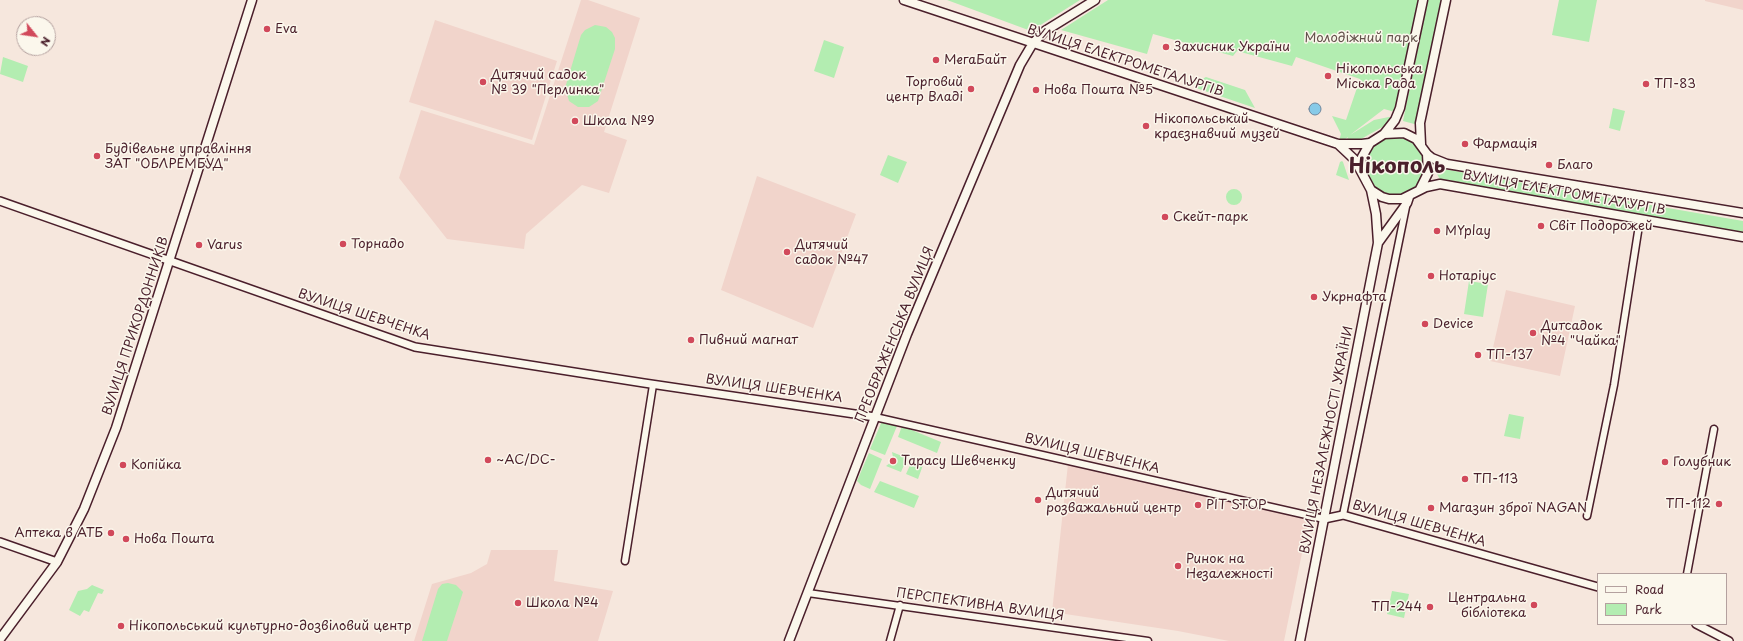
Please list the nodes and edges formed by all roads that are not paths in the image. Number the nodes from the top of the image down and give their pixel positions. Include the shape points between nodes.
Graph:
1 (252, 0) edge
2 (904, 0) edge
3 (1095, 0) edge
4 (1423, 0) edge
5 (1446, 0) edge
6 (1034, 43) junction
7 (1384, 134) junction
8 (1370, 143) junction
9 (1338, 144) junction
10 (1421, 144) junction
11 (1427, 154) junction
12 (1361, 170) junction
13 (1371, 190) junction
14 (1419, 190) junction
15 (1408, 200) junction
16 (0, 201) edge
17 (1743, 213) edge
18 (1640, 219) junction
19 (1743, 237) edge
20 (1378, 243) junction
21 (170, 262) junction
22 (653, 385) junction
23 (875, 417) junction
24 (1714, 429) dead end
25 (1343, 515) junction
26 (1588, 516) dead end
27 (1324, 519) junction
28 (0, 542) edge
29 (626, 561) dead end
30 (57, 562) junction
31 (1687, 573) edge
32 (1597, 587) edge
33 (808, 593) junction
34 (900, 605) junction
35 (1698, 625) edge
36 (1, 636) edge
37 (789, 641) edge
38 (890, 641) edge
39 (1148, 641) edge
40 (1300, 641) edge
41 (1729, 641) edge

1 - 21 main road, ВУЛИЦЯ ПРИКОРДОННИКІВ
2 - 6 main road, ВУЛИЦЯ ЕЛЕКТРОМЕТАЛУРГІВ
3 - 6 main road, ПРЕОБРАЖЕНСЬКА ВУЛИЦЯ via 1046,31
4 - 7 main road via 1400,108 1395,120
5 - 10 main road via 1420,124
6 - 9 main road, ВУЛИЦЯ ЕЛЕКТРОМЕТАЛУРГІВ
6 - 23 main road, ПРЕОБРАЖЕНСЬКА ВУЛИЦЯ via 1020,65 907,334
7 - 8 main road
7 - 10 main road via 1404,133
8 - 9 main road, ВУЛИЦЯ ЕЛЕКТРОМЕТАЛУРГІВ
8 - 12 main road via 1362,157
9 - 12 main road, ВУЛИЦЯ ЕЛЕКТРОМЕТАЛУРГІВ via 1356,160
10 - 11 main road
11 - 14 main road via 1428,173
11 - 17 main road, ВУЛИЦЯ ЕЛЕКТРОМЕТАЛУРГІВ via 1451,165
12 - 13 main road, ВУЛИЦЯ ЕЛЕКТРОМЕТАЛУРГІВ
13 - 15 main road, ВУЛИЦЯ ЕЛЕКТРОМЕТАЛУРГІВ via 1389,199
13 - 20 main road
14 - 15 main road, ВУЛИЦЯ ЕЛЕКТРОМЕТАЛУРГІВ
14 - 18 main road, ВУЛИЦЯ ЕЛЕКТРОМЕТАЛУРГІВ via 1444,184
15 - 20 main road
15 - 25 street
16 - 21 street, ВУЛИЦЯ ШЕВЧЕНКА
18 - 19 main road, ВУЛИЦЯ ЕЛЕКТРОМЕТАЛУРГІВ
18 - 26 street via 1614,384
20 - 27 main road, ВУЛИЦЯ НЕЗАЛЕЖНОСТІ УКРАЇНИ
21 - 22 street, ВУЛИЦЯ ШЕВЧЕНКА via 415,347
21 - 30 main road, ВУЛИЦЯ ПРИКОРДОННИКІВ via 116,428 84,509
22 - 23 street, ВУЛИЦЯ ШЕВЧЕНКА
22 - 29 street
23 - 27 street, ВУЛИЦЯ ШЕВЧЕНКА
23 - 33 main road, ПРЕОБРАЖЕНСЬКА ВУЛИЦЯ
24 - 31 street
25 - 27 street, ВУЛИЦЯ ШЕВЧЕНКА
25 - 32 street, ВУЛИЦЯ ШЕВЧЕНКА
27 - 40 main road, ВУЛИЦЯ НЕЗАЛЕЖНОСТІ УКРАЇНИ
28 - 30 street
30 - 36 main road, ВУЛИЦЯ ПРИКОРДОННИКІВ
33 - 34 street, ПЕРСПЕКТИВНА ВУЛИЦЯ
33 - 37 main road, ПРЕОБРАЖЕНСЬКА ВУЛИЦЯ
34 - 38 street
34 - 39 street, ПЕРСПЕКТИВНА ВУЛИЦЯ
35 - 41 street

